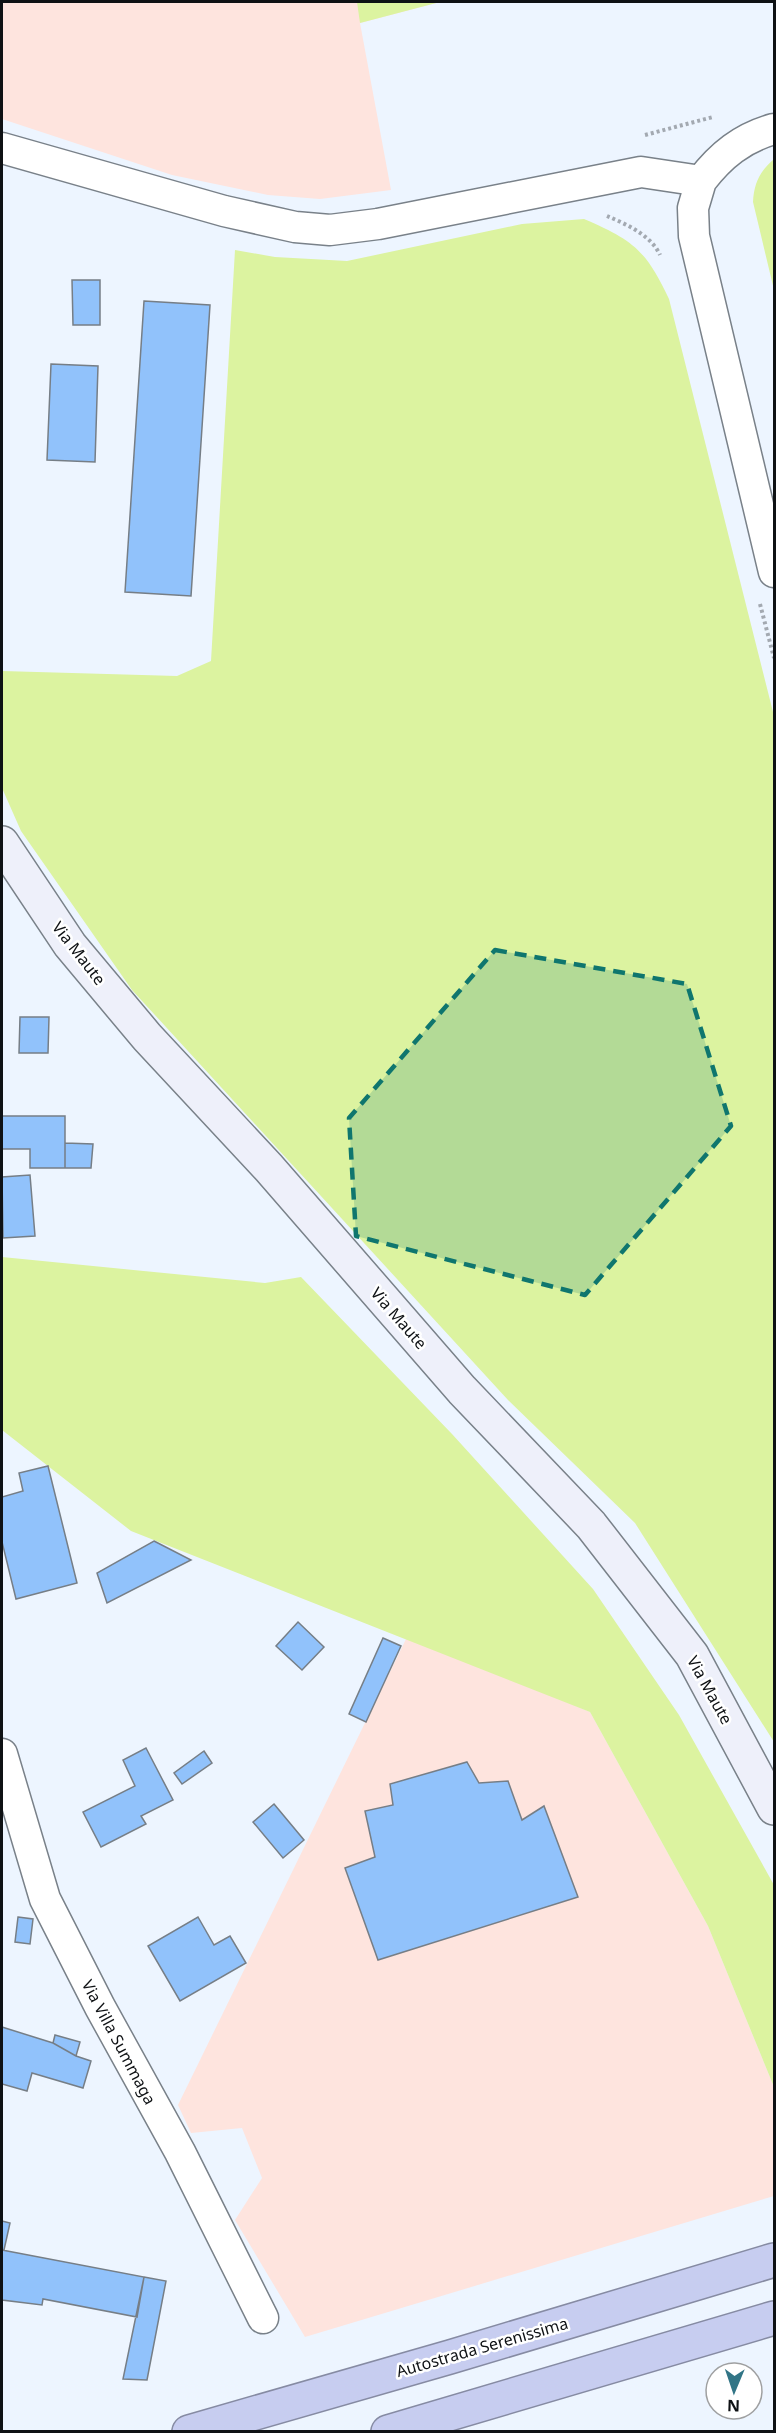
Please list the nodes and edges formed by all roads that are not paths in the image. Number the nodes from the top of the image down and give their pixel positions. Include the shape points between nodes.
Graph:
1 (774, 129) edge
2 (2, 148) edge
3 (701, 182) junction
4 (774, 572) edge
5 (2, 843) edge
6 (2, 1754) edge
7 (774, 1808) edge
8 (774, 2260) edge
9 (263, 2318) dead end
10 (774, 2319) edge
11 (189, 2432) edge
12 (388, 2432) edge

1 - 3 street via 735,146
2 - 3 street via 224,211 295,227 330,230 641,172
3 - 4 street via 693,208 694,236
5 - 7 street, Via Maute via 70,945 147,1037 269,1168 462,1390 591,1525 692,1655
6 - 9 street, Via Villa Summaga via 45,1899
8 - 11 highway, Autostrada Serenissima
10 - 12 highway

